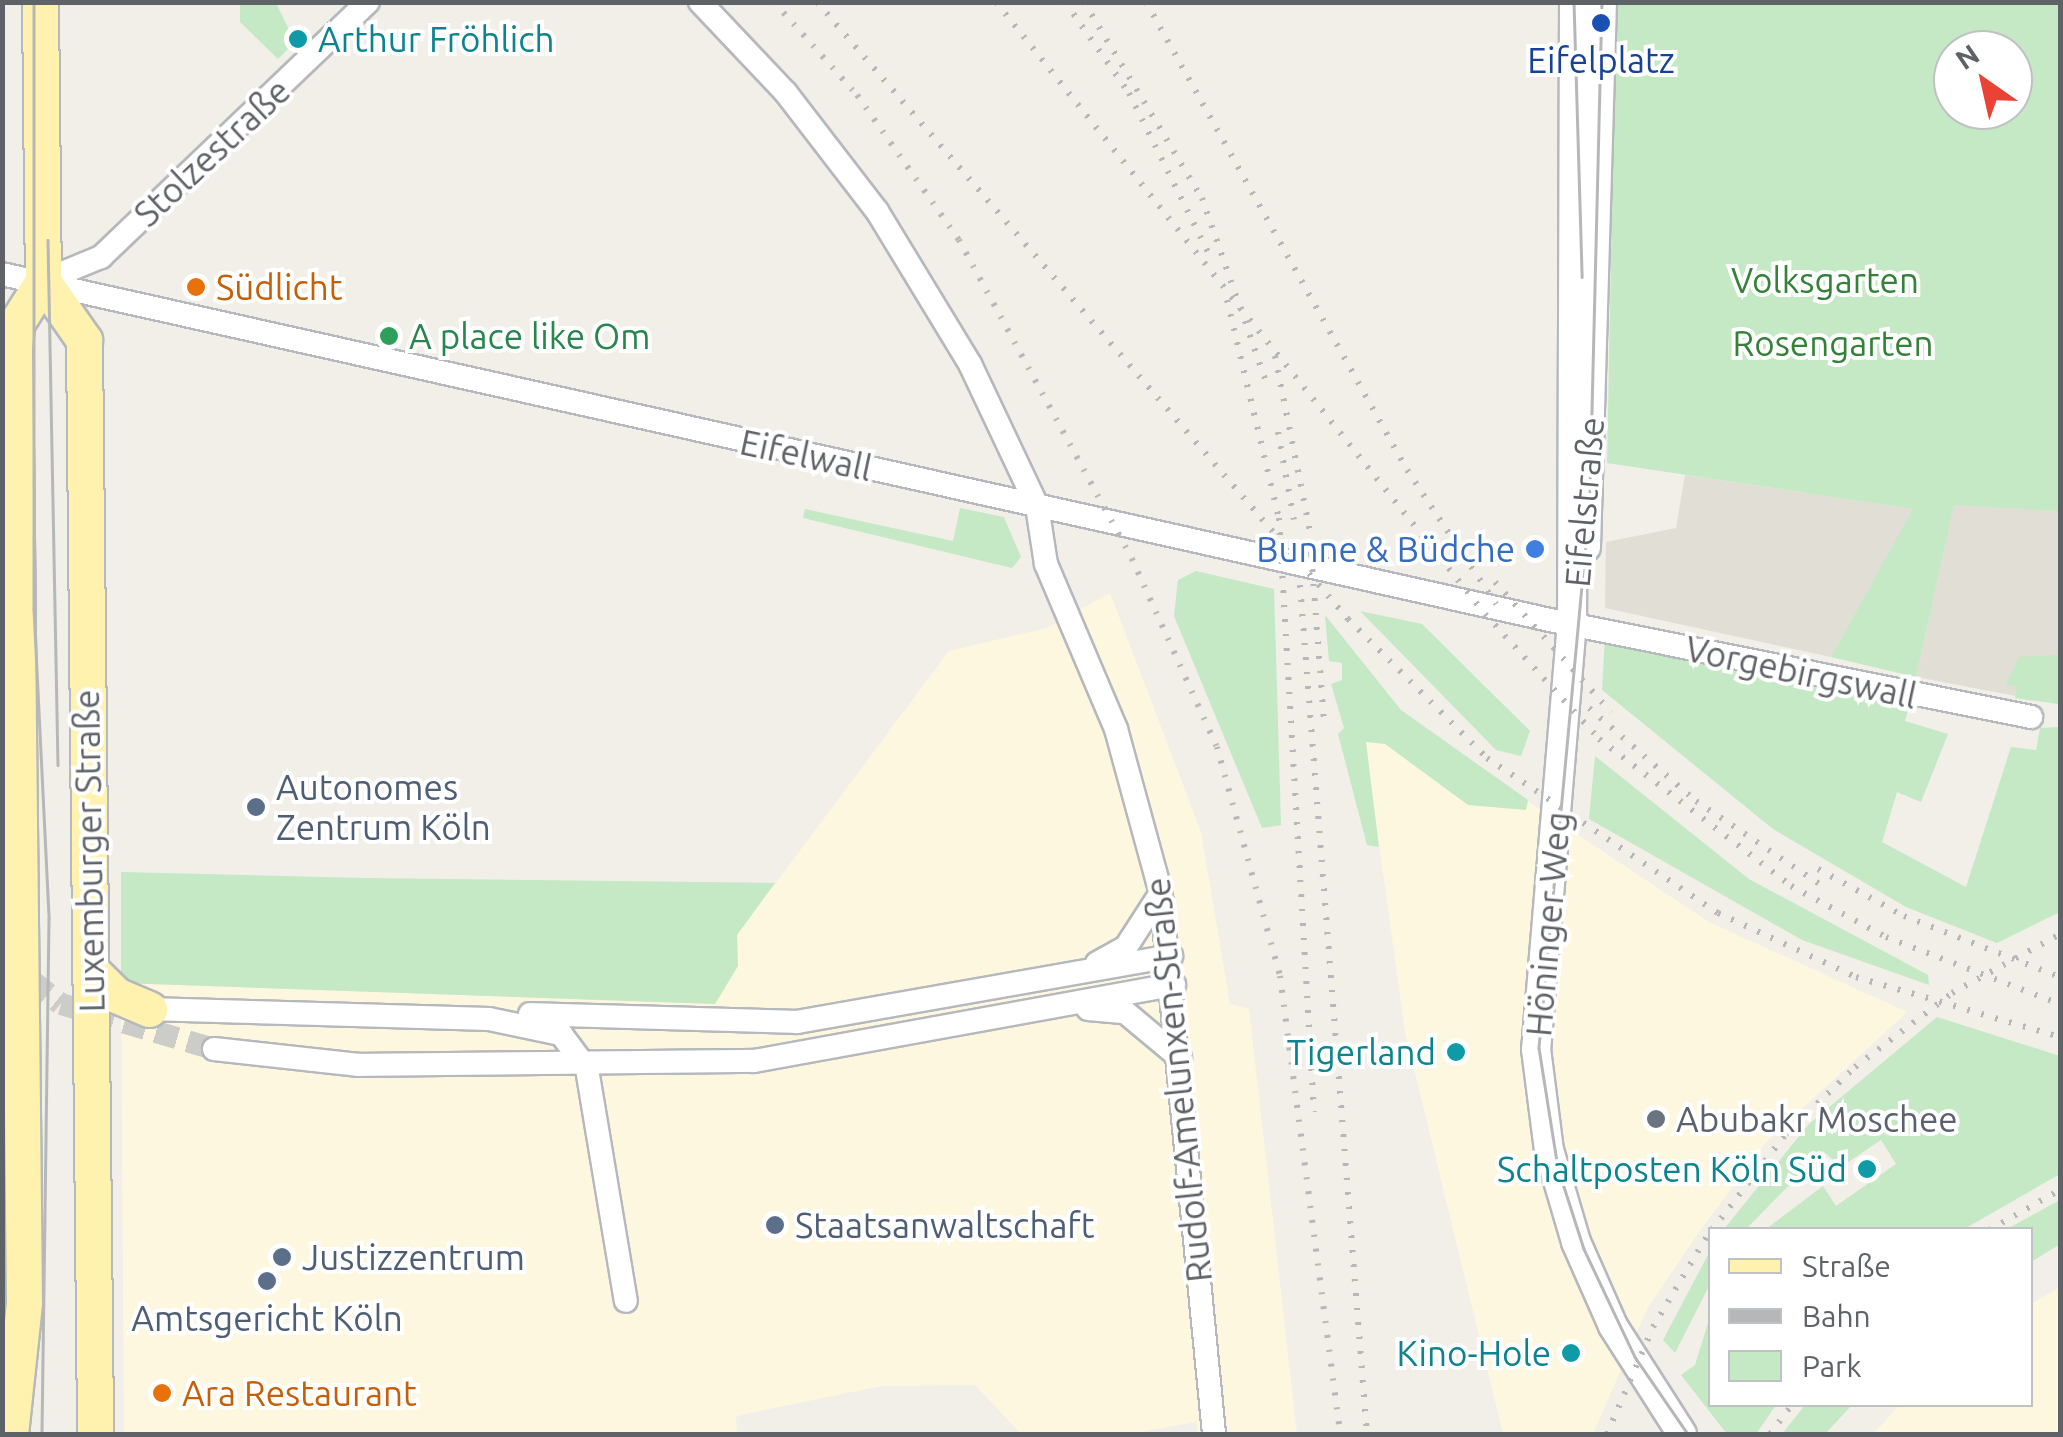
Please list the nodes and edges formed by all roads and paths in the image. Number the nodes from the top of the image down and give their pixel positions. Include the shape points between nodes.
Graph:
1 (40, 2) edge
2 (368, 2) edge
3 (700, 2) edge
4 (1574, 2) edge
5 (1602, 2) edge
6 (2, 274) edge
7 (43, 281) junction
8 (8, 382) edge
9 (1036, 506) junction
10 (1572, 622) junction
11 (2030, 717) dead end
12 (1162, 894) junction
13 (1171, 956) junction
14 (91, 970) junction
15 (1076, 972) junction
16 (1174, 985) junction
17 (884, 1006) junction
18 (1070, 1006) junction
19 (149, 1009) junction
20 (489, 1019) junction
21 (798, 1022) junction
22 (561, 1034) junction
23 (875, 1041) junction
24 (92, 1048) junction
25 (214, 1050) tunnel mouth
26 (802, 1054) junction
27 (1180, 1058) junction
28 (676, 1063) junction
29 (587, 1069) junction
30 (626, 1301) dead end
31 (10, 1434) edge
32 (95, 1434) edge
33 (1214, 1434) edge
34 (1682, 1434) edge

1 - 7 main road
2 - 7 street, Stolzestraße via 101,257
3 - 9 street, Rudolf-Amelunxen-Straße via 786,92 877,212 970,364
4 - 10 street, Eifelstraße
5 - 10 street, Eifelstraße via 1590,500
6 - 7 street, Eifelwall
7 - 8 main road, Luxemburger Straße via 16,324
7 - 9 street, Eifelwall
7 - 14 main road, Luxemburger Straße via 84,340
8 - 31 main road, Luxemburger Straße via 24,1302
9 - 10 street, Eifelwall
9 - 12 street, Rudolf-Amelunxen-Straße via 1046,564 1116,729
10 - 11 street, Vorgebirgswall
10 - 34 street, Höninger Weg via 1536,986 1538,1079 1554,1172 1596,1289
12 - 13 street, Rudolf-Amelunxen-Straße
12 - 15 street via 1126,946
13 - 15 street
13 - 16 street, Rudolf-Amelunxen-Straße
14 - 19 main road via 116,996
14 - 24 main road, Luxemburger Straße
15 - 17 street
16 - 18 street
16 - 27 street, Rudolf-Amelunxen-Straße
17 - 21 street
17 - 23 street via 869,1026
18 - 23 street
18 - 27 street via 1125,1012
19 - 20 street
19 - 24 main road via 117,1022
20 - 21 street
20 - 22 street
21 - 26 street via 812,1038
22 - 28 street via 608,1054
22 - 29 street
23 - 26 street
24 - 32 main road, Luxemburger Straße
25 - 29 street via 358,1065
26 - 28 street
27 - 33 street, Rudolf-Amelunxen-Straße
28 - 29 street
29 - 30 street

